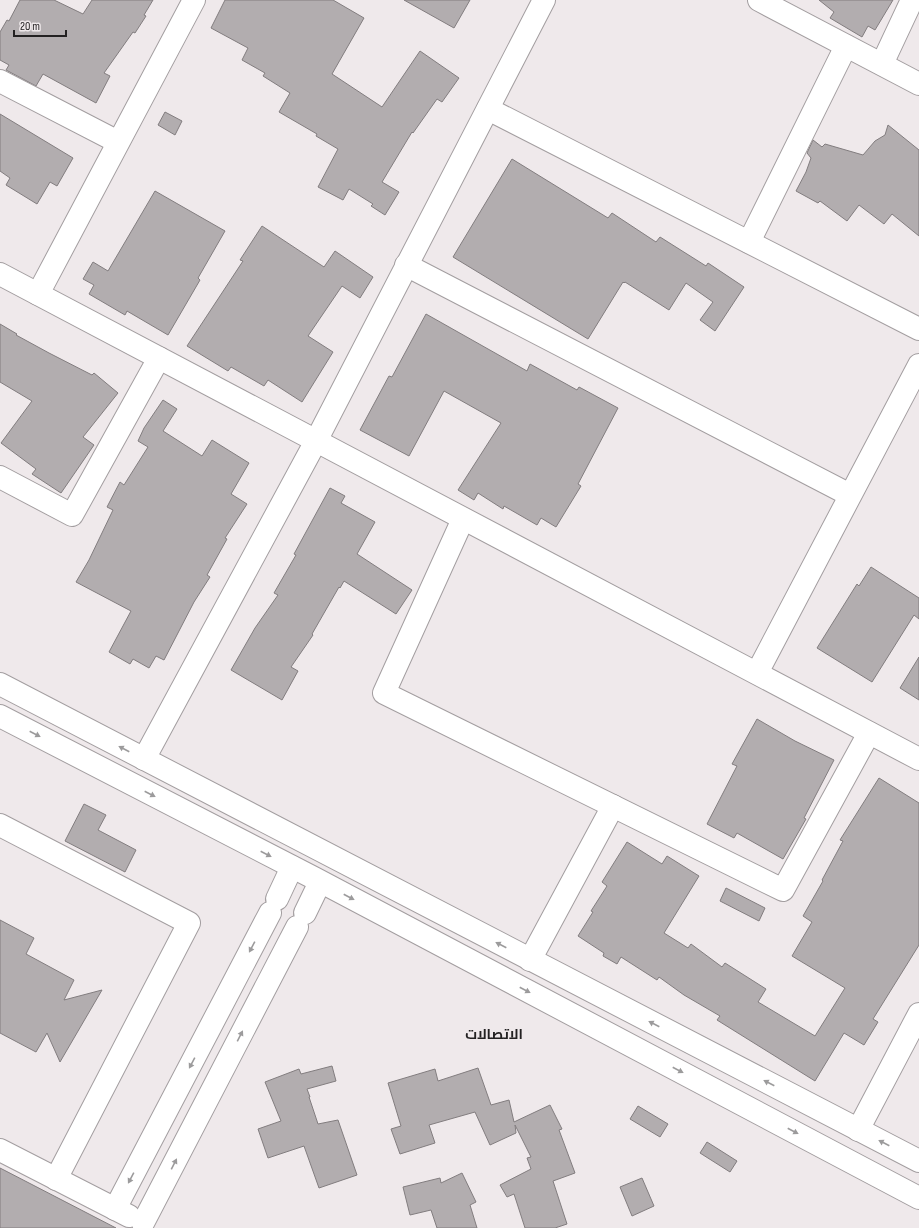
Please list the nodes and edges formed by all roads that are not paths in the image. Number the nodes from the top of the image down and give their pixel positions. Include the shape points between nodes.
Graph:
1 (194, 0) edge
2 (544, 0) edge
3 (759, 0) edge
4 (912, 0) edge
5 (846, 46) junction
6 (882, 64) junction
7 (0, 81) edge
8 (919, 84) edge
9 (488, 109) junction
10 (118, 142) junction
11 (749, 242) junction
12 (406, 265) junction
13 (0, 274) edge
14 (38, 294) junction
15 (919, 329) edge
16 (159, 358) junction
17 (919, 365) edge
18 (316, 441) junction
19 (0, 477) edge
20 (850, 495) junction
21 (463, 519) junction
22 (757, 673) junction
23 (0, 684) edge
24 (0, 716) edge
25 (869, 733) junction
26 (144, 759) junction
27 (919, 759) edge
28 (613, 806) junction
29 (0, 825) edge
30 (292, 868) junction
31 (320, 882) junction
32 (530, 960) junction
33 (919, 1014) edge
34 (858, 1130) junction
35 (0, 1150) edge
36 (919, 1161) edge
37 (56, 1179) junction
38 (919, 1198) edge
39 (115, 1210) junction
40 (148, 1226) edge

1 - 10 street
2 - 9 street
3 - 5 street
4 - 6 street
5 - 6 street
5 - 11 street
6 - 8 street
7 - 10 street
9 - 11 street
9 - 12 street
10 - 14 street
11 - 15 street
12 - 18 street
12 - 20 street
13 - 14 street
14 - 16 street
16 - 18 street
16 - 19 street via 72,515
17 - 20 street
18 - 21 street
18 - 26 street
20 - 22 street
21 - 22 street
21 - 28 street via 384,693
22 - 25 street
26 -> 23 street
24 -> 30 street
25 - 27 street
25 - 28 street via 783,890
32 -> 26 street
28 - 32 street
29 - 37 street via 189,923
30 - 31 street
30 -> 39 street
31 -> 38 street
40 -> 31 street
34 -> 32 street
33 - 34 street
36 -> 34 street
35 - 37 street
37 - 39 street
39 - 40 street

